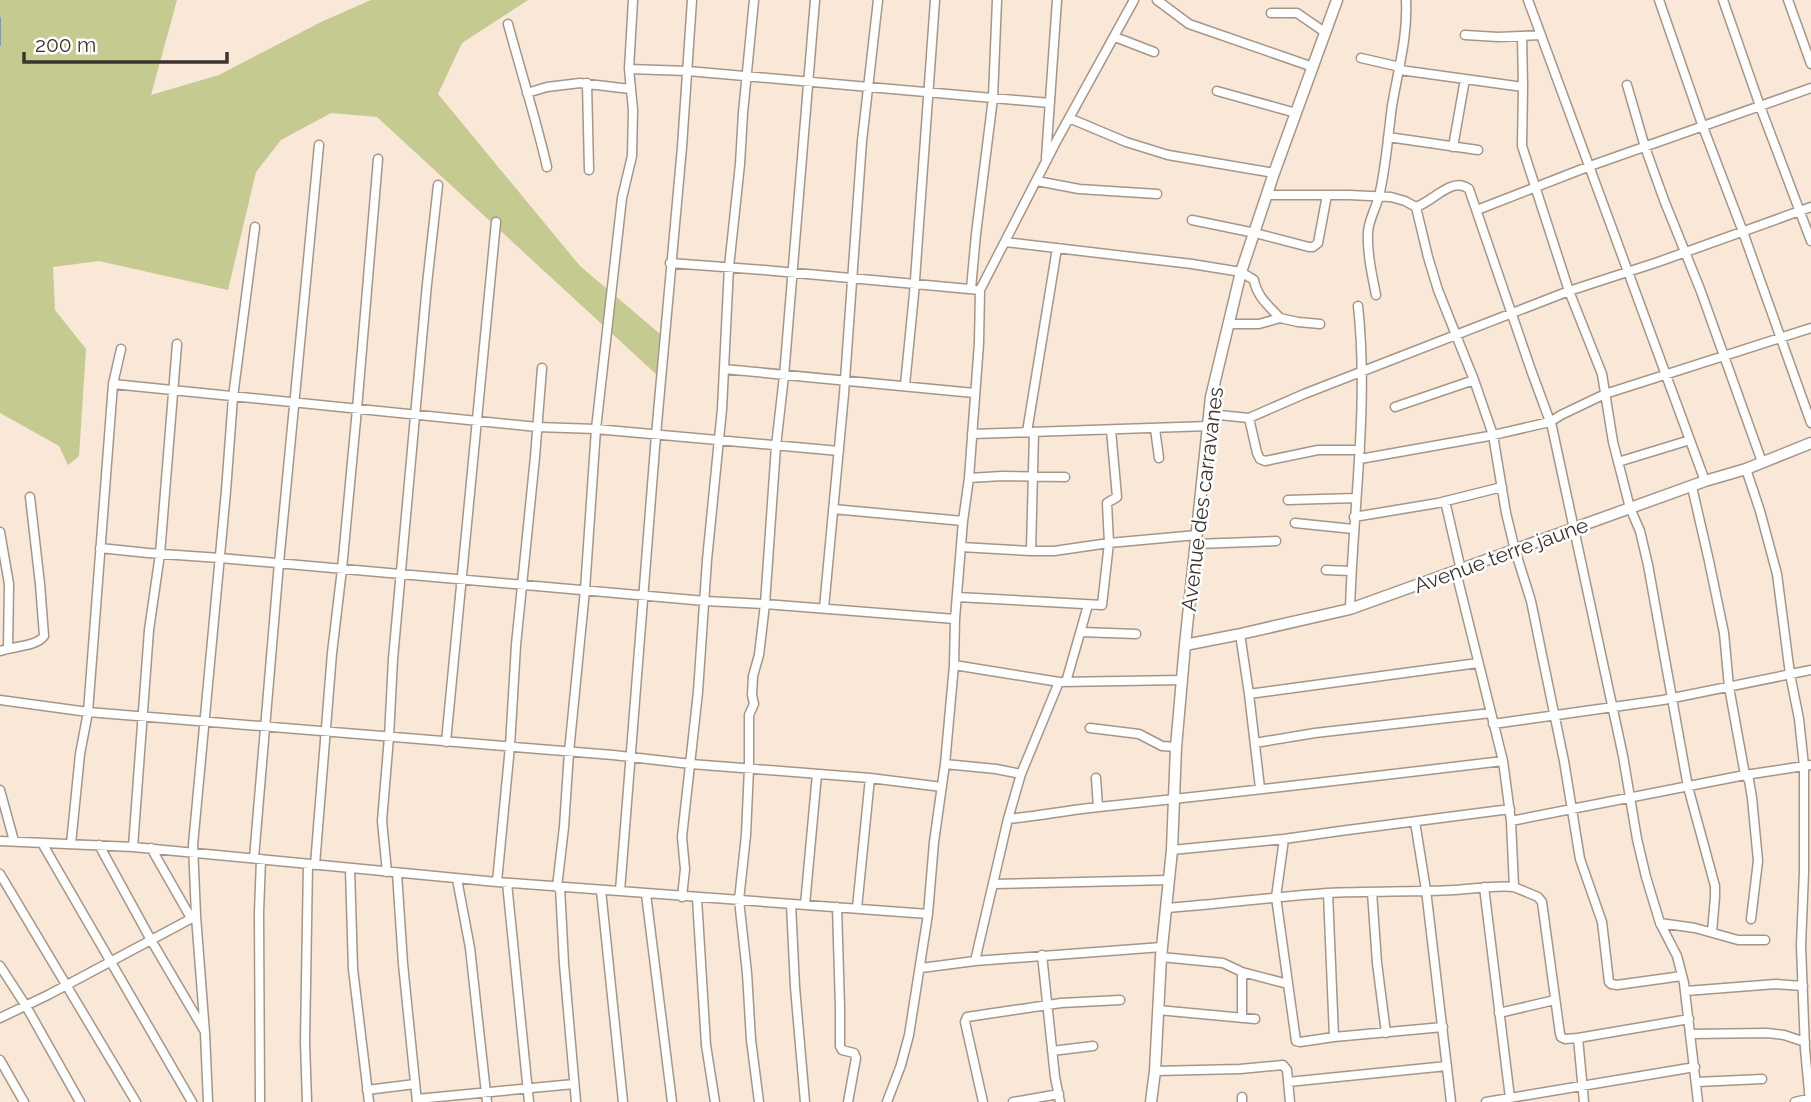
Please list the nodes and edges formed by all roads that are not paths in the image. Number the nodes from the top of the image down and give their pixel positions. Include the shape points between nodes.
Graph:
1 (633, 0) edge
2 (692, 0) edge
3 (754, 0) edge
4 (815, 0) edge
5 (878, 0) edge
6 (935, 0) edge
7 (998, 0) edge
8 (1057, 0) edge
9 (1134, 0) edge
10 (1157, 0) edge
11 (1337, 0) edge
12 (1406, 0) edge
13 (1528, 0) edge
14 (1660, 0) edge
15 (1723, 0) edge
16 (1788, 0) edge
17 (1271, 13) dead end
18 (508, 24) dead end
19 (1326, 33) junction
20 (1465, 35) dead end
21 (1541, 35) junction
22 (1522, 36) junction
23 (1115, 37) junction
24 (1154, 52) dead end
25 (1361, 58) dead end
26 (1811, 64) edge
27 (1313, 67) junction
28 (1400, 68) junction
29 (629, 69) junction
30 (688, 71) junction
31 (747, 76) junction
32 (1465, 79) junction
33 (807, 82) junction
34 (586, 83) junction
35 (1627, 85) dead end
36 (869, 87) junction
37 (1523, 88) junction
38 (1811, 88) edge
39 (630, 89) junction
40 (1217, 91) dead end
41 (928, 92) junction
42 (527, 93) junction
43 (993, 98) junction
44 (1050, 103) junction
45 (1760, 106) junction
46 (1296, 113) junction
47 (1069, 118) junction
48 (1703, 127) junction
49 (1388, 137) junction
50 (319, 145) dead end
51 (1453, 147) junction
52 (1645, 147) junction
53 (1478, 149) dead end
54 (378, 159) dead end
55 (1046, 161) junction
56 (1590, 166) junction
57 (547, 167) dead end
58 (589, 170) dead end
59 (1274, 173) junction
60 (1037, 181) junction
61 (438, 185) dead end
62 (1534, 187) junction
63 (1157, 194) dead end
64 (1267, 195) junction
65 (1327, 195) junction
66 (1379, 196) junction
67 (1416, 207) junction
68 (1811, 207) edge
69 (1477, 211) junction
70 (1800, 211) junction
71 (1192, 220) dead end
72 (496, 222) dead end
73 (255, 227) dead end
74 (1743, 232) junction
75 (1255, 233) junction
76 (1811, 241) edge
77 (1005, 242) junction
78 (1058, 248) junction
79 (1685, 253) junction
80 (670, 263) junction
81 (729, 267) junction
82 (1241, 272) junction
83 (1628, 272) junction
84 (792, 273) junction
85 (853, 278) junction
86 (915, 284) junction
87 (975, 289) junction
88 (1569, 291) junction
89 (1376, 295) dead end
90 (1358, 306) dead end
91 (1513, 313) junction
92 (1280, 318) junction
93 (1230, 324) junction
94 (1320, 324) dead end
95 (1811, 328) edge
96 (1456, 335) junction
97 (1780, 338) junction
98 (177, 344) dead end
99 (121, 349) dead end
100 (1723, 357) junction
101 (542, 368) dead end
102 (724, 369) junction
103 (1361, 372) junction
104 (1667, 374) junction
105 (784, 376) junction
106 (845, 380) junction
107 (1474, 380) junction
108 (113, 384) junction
109 (905, 385) junction
110 (173, 391) junction
111 (974, 393) junction
112 (1605, 394) junction
113 (233, 397) junction
114 (295, 402) junction
115 (1395, 407) dead end
116 (357, 409) junction
117 (1209, 414) junction
118 (415, 415) junction
119 (1250, 418) junction
120 (477, 421) junction
121 (1550, 422) junction
122 (1811, 424) edge
123 (1209, 426) junction
124 (537, 427) junction
125 (596, 429) junction
126 (1155, 429) junction
127 (1111, 430) junction
128 (1030, 432) junction
129 (972, 434) junction
130 (656, 435) junction
131 (1493, 435) junction
132 (1690, 440) junction
133 (718, 441) junction
134 (1811, 445) edge
135 (776, 446) junction
136 (838, 451) junction
137 (1360, 455) junction
138 (1158, 458) dead end
139 (1618, 462) junction
140 (1762, 462) junction
141 (1746, 469) junction
142 (1033, 476) junction
143 (1065, 477) dead end
144 (969, 478) junction
145 (1705, 481) junction
146 (1502, 487) junction
147 (1692, 487) junction
148 (30, 497) dead end
149 (1356, 498) junction
150 (1288, 500) dead end
151 (1445, 502) junction
152 (1630, 508) junction
153 (833, 509) junction
154 (1354, 517) junction
155 (963, 521) junction
156 (1296, 523) dead end
157 (1353, 529) junction
158 (1575, 529) junction
159 (0, 532) edge
160 (1197, 540) junction
161 (1276, 541) dead end
162 (1109, 543) junction
163 (961, 547) junction
164 (100, 548) junction
165 (1515, 550) junction
166 (1031, 551) junction
167 (160, 554) junction
168 (220, 558) junction
169 (279, 563) junction
170 (342, 569) junction
171 (1326, 570) dead end
172 (1351, 571) junction
173 (1458, 571) junction
174 (400, 573) junction
175 (462, 579) junction
176 (523, 584) junction
177 (585, 590) junction
178 (643, 595) junction
179 (957, 597) junction
180 (705, 601) junction
181 (765, 604) junction
182 (1088, 605) junction
183 (824, 608) junction
184 (1350, 609) junction
185 (955, 619) junction
186 (1080, 632) junction
187 (1136, 634) dead end
188 (1240, 634) junction
189 (1185, 645) junction
190 (4, 650) edge
191 (1478, 663) junction
192 (954, 665) junction
193 (1811, 670) edge
194 (1790, 674) junction
195 (1182, 680) junction
196 (1063, 682) junction
197 (1729, 687) junction
198 (1249, 694) junction
199 (1672, 698) junction
200 (0, 700) edge
201 (1612, 708) junction
202 (88, 712) junction
203 (1491, 713) junction
204 (1554, 715) junction
205 (142, 717) junction
206 (205, 722) junction
207 (1493, 724) junction
208 (266, 727) junction
209 (1090, 728) dead end
210 (326, 732) junction
211 (389, 737) junction
212 (446, 742) junction
213 (1255, 743) junction
214 (510, 746) junction
215 (1176, 747) junction
216 (569, 752) junction
217 (631, 757) junction
218 (1503, 761) junction
219 (691, 764) junction
220 (945, 764) junction
221 (1807, 766) edge
222 (750, 768) junction
223 (817, 774) junction
224 (1021, 774) junction
225 (1745, 775) junction
226 (870, 778) junction
227 (1096, 778) dead end
228 (942, 787) junction
229 (1688, 787) junction
230 (1260, 789) junction
231 (0, 790) edge
232 (1631, 797) junction
233 (1174, 800) junction
234 (1098, 807) junction
235 (1572, 808) junction
236 (1510, 809) junction
237 (1008, 819) junction
238 (1511, 821) junction
239 (1415, 822) junction
240 (1284, 839) junction
241 (0, 841) edge
242 (14, 841) junction
243 (42, 843) junction
244 (71, 844) junction
245 (99, 845) junction
246 (133, 846) junction
247 (151, 848) junction
248 (1172, 850) junction
249 (193, 852) junction
250 (258, 858) junction
251 (311, 865) junction
252 (350, 869) junction
253 (1807, 871) edge
254 (387, 872) junction
255 (397, 873) junction
256 (0, 874) edge
257 (457, 879) junction
258 (1169, 880) junction
259 (496, 883) junction
260 (508, 883) junction
261 (993, 884) junction
262 (559, 887) junction
263 (1484, 887) junction
264 (1514, 887) junction
265 (601, 890) junction
266 (1426, 890) junction
267 (620, 891) junction
268 (1372, 892) junction
269 (1328, 893) junction
270 (646, 894) junction
271 (682, 897) junction
272 (1276, 897) junction
273 (697, 898) junction
274 (739, 901) junction
275 (791, 904) junction
276 (805, 905) junction
277 (837, 907) junction
278 (857, 908) junction
279 (1166, 908) junction
280 (928, 914) junction
281 (193, 917) junction
282 (1751, 919) dead end
283 (1660, 923) junction
284 (1712, 932) junction
285 (151, 940) junction
286 (1765, 940) dead end
287 (1161, 952) junction
288 (1042, 955) junction
289 (112, 961) junction
290 (975, 961) junction
291 (0, 966) edge
292 (921, 968) junction
293 (1242, 972) junction
294 (1682, 976) junction
295 (66, 984) junction
296 (1288, 984) junction
297 (1803, 986) junction
298 (1686, 991) junction
299 (1120, 1000) dead end
300 (1555, 1000) junction
301 (1807, 1001) edge
302 (1047, 1005) junction
303 (26, 1006) junction
304 (1158, 1010) junction
305 (1499, 1013) junction
306 (0, 1018) edge
307 (1242, 1018) junction
308 (1255, 1019) dead end
309 (1689, 1019) junction
310 (1443, 1027) junction
311 (205, 1033) junction
312 (1386, 1033) junction
313 (1691, 1034) junction
314 (1334, 1037) junction
315 (1578, 1038) junction
316 (1093, 1046) dead end
317 (1807, 1047) edge
318 (1052, 1051) junction
319 (0, 1060) edge
320 (1447, 1066) junction
321 (1695, 1067) junction
322 (1155, 1071) junction
323 (1762, 1079) dead end
324 (1288, 1082) junction
325 (1697, 1082) junction
326 (415, 1084) junction
327 (574, 1084) junction
328 (1583, 1085) junction
329 (528, 1089) junction
330 (367, 1090) junction
331 (486, 1097) edge
332 (1059, 1098) edge
333 (1510, 1098) junction
334 (1810, 1100) edge
335 (417, 1101) edge
336 (24, 1102) edge
337 (80, 1102) edge
338 (136, 1102) edge
339 (192, 1102) edge
340 (208, 1102) edge
341 (260, 1102) edge
342 (307, 1102) edge
343 (369, 1102) edge
344 (529, 1102) edge
345 (576, 1102) edge
346 (623, 1102) edge
347 (672, 1102) edge
348 (715, 1102) edge
349 (759, 1102) edge
350 (805, 1102) edge
351 (848, 1102) edge
352 (887, 1102) edge
353 (983, 1102) edge
354 (1013, 1102) edge
355 (1151, 1102) edge
356 (1290, 1102) edge
357 (1451, 1102) edge
358 (1486, 1102) edge
359 (1584, 1102) edge
360 (1698, 1102) edge
361 (1795, 1102) edge

1 - 29 street
2 - 30 street
3 - 31 street
4 - 33 street
5 - 36 street
6 - 41 street
7 - 43 street
8 - 44 street
9 - 23 street
10 - 27 street via 1189,24
11 - 19 street, Avenue des carravanes
12 - 28 street
13 - 21 street
14 - 48 street
15 - 45 street
16 - 26 street
17 - 19 street via 1297,13
18 - 42 street
19 - 27 street, Avenue des carravanes
20 - 22 street
21 - 22 street
21 - 56 street
22 - 37 street
23 - 24 street
23 - 47 street
25 - 28 street
27 - 46 street, Avenue des carravanes
28 - 32 street
28 - 49 street
29 - 30 street
29 - 39 street
30 - 31 street
30 - 80 street
31 - 33 street
31 - 81 street
32 - 37 street
32 - 51 street
33 - 36 street
33 - 84 street
34 - 39 street
34 - 42 street
34 - 58 street
35 - 52 street
36 - 41 street
36 - 85 street
37 - 62 street via 1521,146
38 - 45 street
39 - 125 street via 632,156 622,198
40 - 46 street
41 - 43 street
41 - 86 street
42 - 57 street
43 - 44 street
43 - 87 street via 976,233
44 - 55 street
45 - 48 street
45 - 70 street
46 - 59 street, Avenue des carravanes
47 - 55 street
47 - 59 street via 1168,155
48 - 52 street
48 - 74 street
49 - 51 street
49 - 66 street
50 - 114 street
51 - 53 street
52 - 56 street
52 - 79 street
54 - 116 street
55 - 60 street
56 - 62 street
56 - 83 street
59 - 64 street, Avenue des carravanes
60 - 63 street
60 - 77 street
61 - 118 street
62 - 69 street
62 - 88 street
64 - 65 street
64 - 75 street, Avenue des carravanes
65 - 66 street
65 - 75 street via 1318,243 1313,247
66 - 67 street
66 - 89 street via 1370,219 1368,245
67 - 69 street via 1442,190 1464,186
67 - 96 street via 1427,257
68 - 70 street
69 - 91 street
70 - 74 street
70 - 76 street
71 - 75 street
72 - 120 street
73 - 113 street
74 - 79 street
74 - 97 street
75 - 82 street, Avenue des carravanes
77 - 78 street
77 - 87 street
78 - 82 street
78 - 128 street
79 - 83 street
79 - 100 street
80 - 81 street
80 - 130 street
81 - 84 street
81 - 102 street
82 - 92 street via 1254,280 1261,298
82 - 93 street, Avenue des carravanes
83 - 88 street
83 - 104 street
84 - 85 street
84 - 105 street
85 - 86 street
85 - 106 street
86 - 87 street
86 - 109 street
87 - 111 street via 979,344
88 - 91 street
88 - 112 street via 1602,374
90 - 103 street
91 - 96 street
91 - 121 street
92 - 93 street
92 - 94 street
93 - 117 street, Avenue des carravanes
95 - 97 street
96 - 103 street
96 - 107 street
97 - 100 street
97 - 122 street
98 - 110 street
99 - 108 street
100 - 104 street
100 - 140 street
101 - 124 street
102 - 105 street
102 - 133 street
103 - 119 street
103 - 137 street
104 - 112 street
104 - 132 street
105 - 106 street
105 - 135 street
106 - 109 street
106 - 136 street
107 - 115 street
107 - 131 street
108 - 110 street
108 - 164 street
109 - 111 street
110 - 113 street
110 - 167 street
111 - 129 street
112 - 121 street
112 - 139 street
113 - 114 street
113 - 168 street
114 - 116 street
114 - 169 street
116 - 118 street
116 - 170 street
117 - 119 street
117 - 123 street, Avenue des carravanes
118 - 120 street
118 - 174 street
119 - 137 street via 1257,453 1265,461 1318,450
120 - 124 street
120 - 175 street
121 - 131 street
121 - 158 street
123 - 126 street
123 - 160 street, Avenue des carravanes
124 - 125 street
124 - 176 street
125 - 130 street
125 - 177 street
126 - 127 street
126 - 138 street
127 - 128 street
127 - 162 street via 1117,497 1107,503
128 - 129 street
128 - 142 street
129 - 144 street
130 - 133 street
130 - 178 street
131 - 137 street
131 - 146 street
132 - 139 street
132 - 145 street
133 - 135 street
133 - 180 street
134 - 140 street, Avenue terre jaune
135 - 136 street
135 - 181 street
136 - 153 street
137 - 149 street
139 - 152 street
140 - 141 street, Avenue terre jaune
141 - 145 street, Avenue terre jaune
141 - 194 street via 1777,573
142 - 143 street
142 - 144 street
142 - 166 street
144 - 155 street
145 - 147 street, Avenue terre jaune
146 - 151 street
146 - 165 street
147 - 152 street, Avenue terre jaune
147 - 197 street via 1724,633
148 - 190 street via 44,636
149 - 150 street
149 - 154 street
151 - 154 street
151 - 173 street
152 - 158 street, Avenue terre jaune
152 - 199 street via 1648,565
153 - 155 street
153 - 183 street
154 - 157 street
155 - 163 street
156 - 157 street
157 - 172 street
158 - 165 street, Avenue terre jaune
158 - 201 street
159 - 190 street via 9,584
160 - 161 street
160 - 162 street
160 - 189 street, Avenue des carravanes
162 - 166 street
162 - 182 street via 1103,603
163 - 166 street
163 - 179 street
164 - 167 street
164 - 202 street
165 - 173 street, Avenue terre jaune
165 - 204 street via 1531,601
167 - 168 street
167 - 205 street
168 - 169 street
168 - 206 street
169 - 170 street
169 - 208 street
170 - 174 street
170 - 210 street
171 - 172 street
172 - 184 street
173 - 184 street, Avenue terre jaune
173 - 191 street
174 - 175 street
174 - 211 street
175 - 176 street
175 - 212 street
176 - 177 street
176 - 214 street
177 - 178 street
177 - 216 street
178 - 180 street
178 - 217 street
179 - 182 street
179 - 185 street
180 - 181 street
180 - 219 street
181 - 183 street
181 - 222 street via 749,715
182 - 186 street
183 - 185 street
184 - 188 street, Avenue terre jaune
185 - 192 street
186 - 187 street
186 - 196 street
188 - 189 street, Avenue terre jaune
188 - 198 street
189 - 195 street, Avenue des carravanes
191 - 198 street
191 - 203 street
192 - 196 street
192 - 220 street
193 - 194 street
194 - 197 street
194 - 221 street
195 - 196 street
195 - 215 street, Avenue des carravanes
196 - 224 street
197 - 199 street
197 - 225 street
198 - 213 street
199 - 201 street
199 - 229 street
200 - 202 street
201 - 204 street
201 - 232 street
202 - 205 street
202 - 244 street
203 - 207 street
203 - 213 street
204 - 207 street
204 - 235 street
205 - 206 street
205 - 246 street
206 - 208 street
206 - 249 street
207 - 218 street
208 - 210 street
208 - 250 street
209 - 215 street via 1139,734 1162,746
210 - 211 street
210 - 251 street
211 - 212 street
211 - 254 street via 382,821
212 - 214 street
213 - 230 street
214 - 216 street
214 - 259 street
215 - 233 street, Avenue des carravanes
216 - 217 street
216 - 262 street
217 - 219 street
217 - 267 street
218 - 230 street
218 - 236 street
219 - 222 street
219 - 271 street via 682,837
220 - 224 street
220 - 228 street
221 - 225 street
221 - 253 street
222 - 223 street
222 - 274 street
223 - 226 street
223 - 276 street
224 - 237 street
225 - 229 street
225 - 282 street via 1758,861
226 - 228 street
226 - 278 street
227 - 234 street
228 - 280 street
229 - 232 street
229 - 284 street via 1715,886
230 - 233 street
231 - 242 street
232 - 235 street
232 - 283 street via 1640,852
233 - 234 street
233 - 248 street, Avenue des carravanes
234 - 237 street
235 - 238 street
235 - 294 street via 1580,859 1602,922 1609,983
236 - 238 street
236 - 239 street
237 - 261 street
238 - 264 street
239 - 240 street
239 - 266 street
240 - 248 street
240 - 272 street
241 - 242 street
242 - 243 street
243 - 244 street
243 - 289 street
244 - 245 street
245 - 246 street
245 - 285 street
246 - 247 street
247 - 249 street
247 - 281 street
248 - 258 street, Avenue des carravanes
249 - 250 street
249 - 281 street
250 - 251 street
250 - 341 street
251 - 252 street
251 - 342 street
252 - 254 street
252 - 330 street via 353,970
253 - 297 street
254 - 255 street
255 - 257 street
255 - 326 street
256 - 295 street
257 - 259 street
257 - 331 street via 470,948
258 - 261 street
258 - 279 street, Avenue des carravanes
259 - 260 street
260 - 262 street
260 - 329 street
261 - 290 street
262 - 265 street
262 - 327 street
263 - 264 street
263 - 266 street
263 - 305 street
264 - 300 street via 1542,902
265 - 267 street
265 - 346 street
266 - 268 street
266 - 310 street
267 - 270 street
268 - 269 street
268 - 312 street
269 - 272 street
269 - 314 street
270 - 271 street
270 - 347 street
271 - 273 street
272 - 279 street
272 - 296 street
273 - 274 street
273 - 348 street via 706,1045
274 - 275 street
274 - 349 street
275 - 276 street
275 - 350 street
276 - 277 street
277 - 278 street
277 - 351 street via 840,1046 856,1058
278 - 280 street
279 - 287 street, Avenue des carravanes
280 - 292 street
281 - 285 street
281 - 311 street
283 - 284 street
283 - 294 street
284 - 286 street via 1738,940
285 - 289 street
285 - 311 street
287 - 288 street
287 - 293 street via 1223,963
287 - 304 street, Avenue des carravanes
288 - 290 street
288 - 302 street
289 - 295 street
289 - 339 street
290 - 292 street
291 - 303 street
292 - 352 street via 901,1065
293 - 296 street
293 - 307 street
294 - 298 street
295 - 303 street
295 - 338 street
296 - 314 street via 1296,1041
297 - 298 street
297 - 301 street
298 - 309 street
299 - 302 street
300 - 305 street
300 - 315 street via 1561,1037
301 - 317 street
302 - 318 street
302 - 353 street via 965,1019
303 - 306 street
303 - 337 street
304 - 307 street
304 - 322 street, Avenue des carravanes
305 - 333 street
307 - 308 street
309 - 313 street
309 - 315 street
310 - 312 street
310 - 320 street
311 - 340 street
312 - 314 street
313 - 317 street via 1767,1033 1784,1035
313 - 321 street
315 - 328 street
316 - 318 street
317 - 334 street
318 - 332 street
319 - 336 street
320 - 324 street
320 - 357 street
321 - 325 street
321 - 328 street
322 - 324 street via 1283,1065
322 - 355 street, Avenue des carravanes
323 - 325 street
324 - 356 street
325 - 360 street
326 - 330 street
326 - 335 street
327 - 329 street
327 - 345 street
328 - 333 street
328 - 359 street
329 - 331 street
329 - 344 street
330 - 343 street
331 - 335 street
332 - 354 street
333 - 358 street
334 - 361 street

